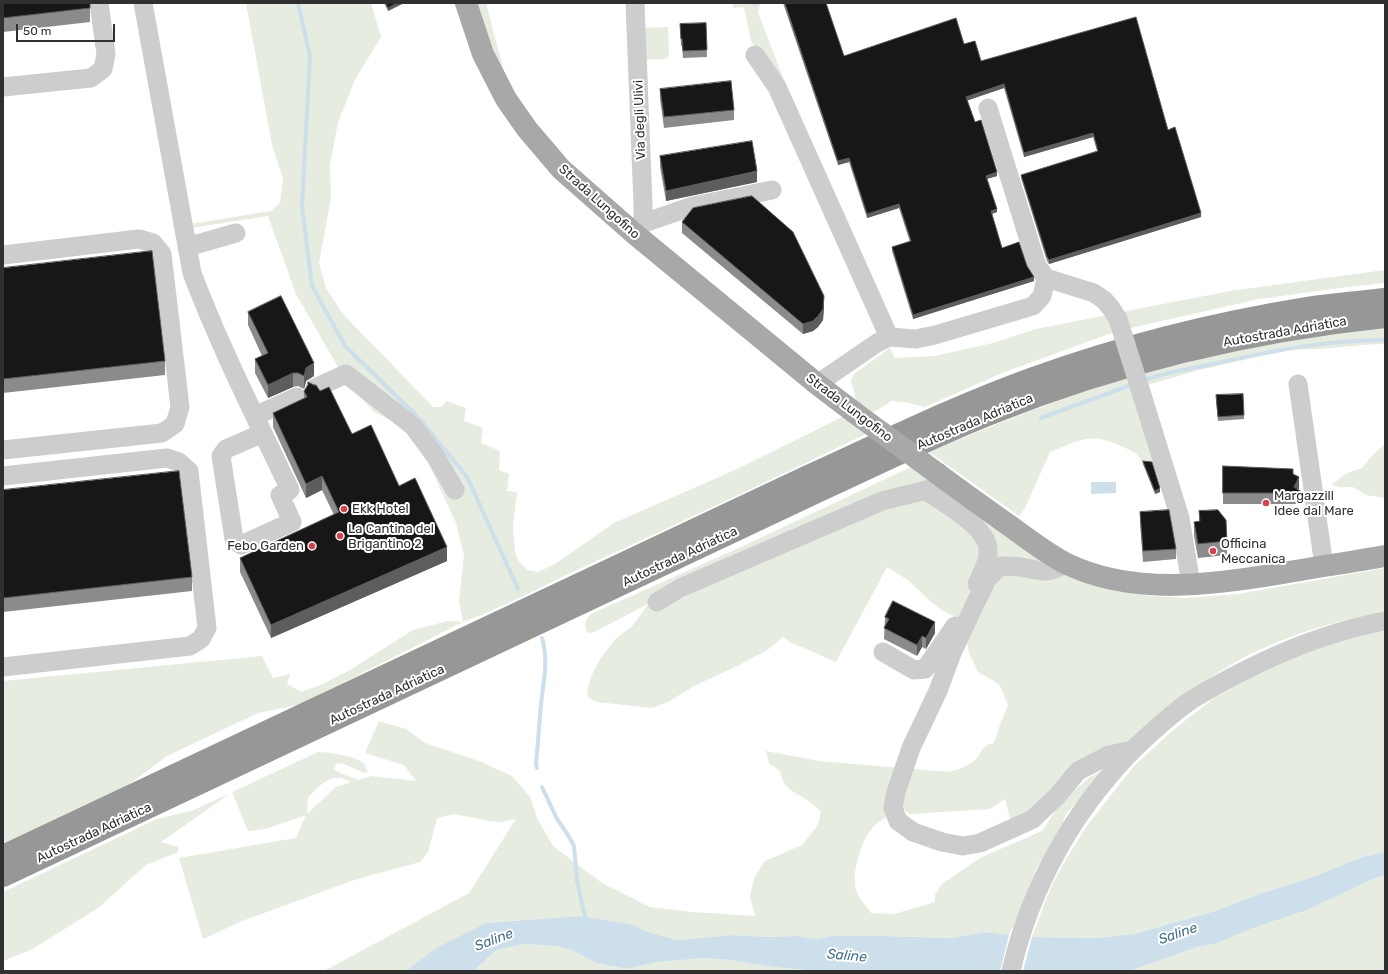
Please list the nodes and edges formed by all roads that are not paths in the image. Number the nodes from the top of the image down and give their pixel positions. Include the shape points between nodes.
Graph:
1 (99, 3) edge
2 (143, 3) edge
3 (466, 3) edge
4 (635, 3) edge
5 (755, 55) dead end
6 (3, 87) edge
7 (988, 108) dead end
8 (772, 190) dead end
9 (638, 230) junction
10 (236, 233) dead end
11 (187, 247) junction
12 (3, 255) edge
13 (1046, 278) junction
14 (1385, 299) edge
15 (1385, 317) edge
16 (889, 336) junction
17 (817, 384) junction
18 (1298, 384) dead end
19 (316, 388) edge
20 (297, 397) dead end
21 (255, 416) junction
22 (263, 433) junction
23 (3, 450) edge
24 (3, 476) edge
25 (938, 483) junction
26 (455, 490) dead end
27 (1385, 556) edge
28 (1066, 563) junction
29 (1324, 566) junction
30 (1191, 584) junction
31 (582, 593) junction
32 (657, 602) dead end
33 (1385, 620) edge
34 (474, 644) junction
35 (883, 652) dead end
36 (3, 667) edge
37 (1133, 750) junction
38 (3, 856) edge
39 (3, 876) edge
40 (1011, 971) edge

1 - 6 street via 106,54 103,69 91,78
2 - 11 street
3 - 9 main road, Strada Lungofino via 486,60 506,99 527,129 561,169
4 - 9 street, Via degli Ulivi via 643,189 643,219
5 - 16 street via 777,87
7 - 13 street via 1037,266
8 - 9 street via 693,206
9 - 17 main road, Strada Lungofino
10 - 11 street
11 - 21 street via 192,273 206,311
12 - 23 street via 139,239 153,243 162,254 180,407 175,424 162,433
13 - 16 street via 1042,296 1033,306 916,339
13 - 30 street, bridge via 1094,293 1104,300 1118,319 1180,518
14 - 31 highway, Autostrada Adriatica via 1308,308 1206,327 1122,349 1032,378 936,417 806,477
15 - 31 highway, Autostrada Adriatica via 1317,325 1216,344 1127,366 1042,394 947,432
16 - 17 street
17 - 25 main road, Strada Lungofino, bridge
18 - 29 street
19 - 26 street via 346,374 413,426
20 - 21 street
21 - 22 street
22 - 22 street via 290,490 280,495 292,522 241,545 234,539 221,456 226,449
24 - 36 street via 167,458 179,462 189,470 206,628 201,639 190,646
25 - 28 main road, Strada Lungofino
25 - 32 street via 882,501 680,588
25 - 35 street via 987,542 988,555 984,569 953,631 925,668 914,670
27 - 29 main road, Strada Lungofino
28 - 30 main road, Strada Lungofino via 1086,572 1122,581
28 - 37 street via 1044,572 1019,566 1000,566 988,578 910,748 893,808 898,821 913,832 963,846 980,843 1033,819 1078,771 1109,755
29 - 30 main road, Strada Lungofino via 1242,580
31 - 34 highway, Autostrada Adriatica
33 - 37 street via 1311,640 1239,673 1193,700 1154,729
34 - 38 highway, Autostrada Adriatica
34 - 39 highway, Autostrada Adriatica
37 - 40 street via 1093,795 1053,858 1034,898

